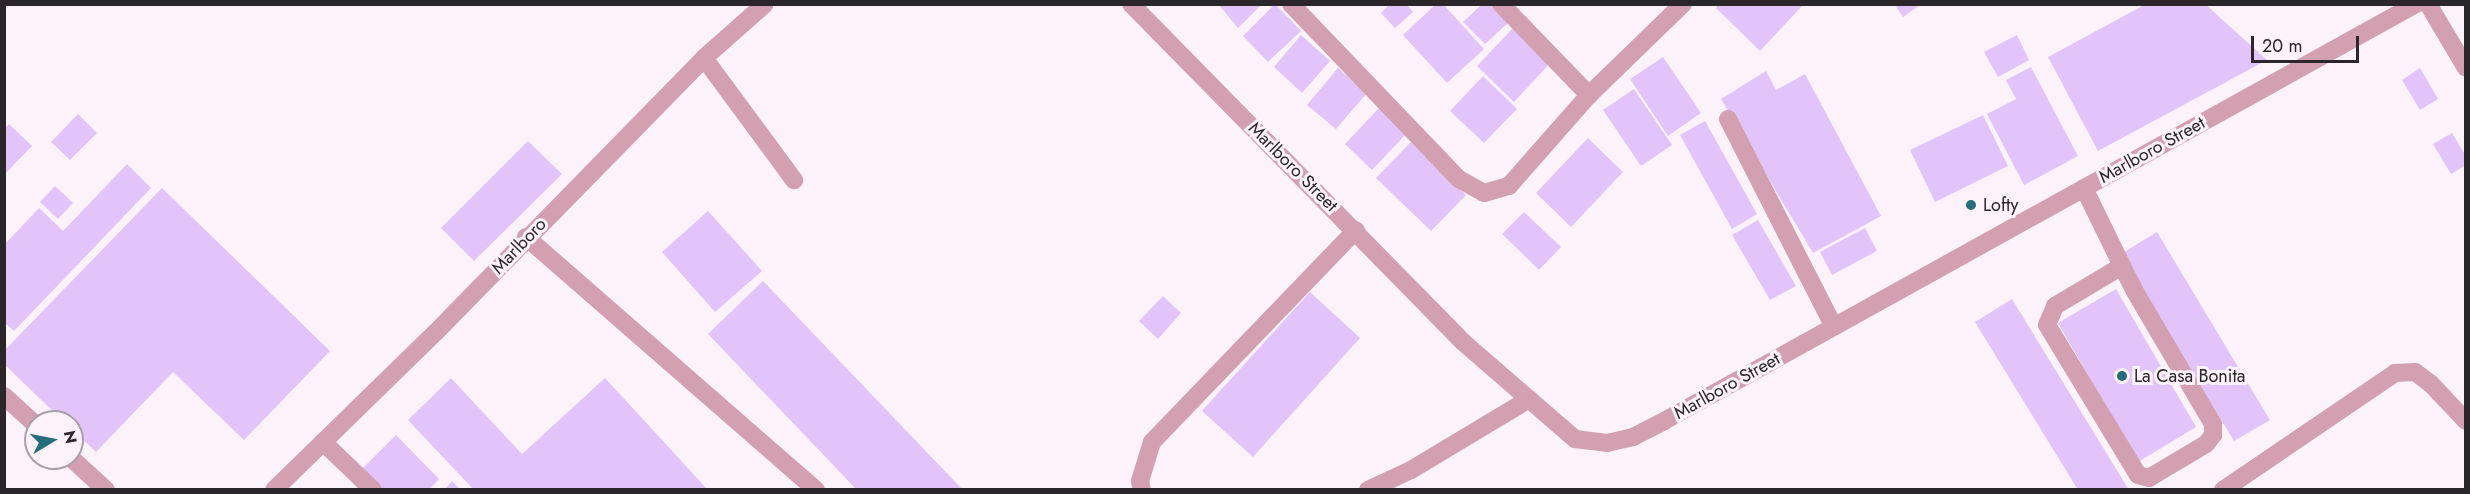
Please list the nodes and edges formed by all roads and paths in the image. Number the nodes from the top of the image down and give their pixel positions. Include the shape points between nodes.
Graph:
1 (765, 4) edge
2 (1131, 4) edge
3 (1292, 4) edge
4 (1501, 4) edge
5 (1683, 4) edge
6 (2416, 4) edge
7 (2428, 4) edge
8 (704, 58) junction
9 (2466, 68) edge
10 (1589, 95) junction
11 (1728, 119) dead end
12 (794, 180) dead end
13 (2084, 188) junction
14 (1356, 230) junction
15 (526, 237) junction
16 (2122, 266) junction
17 (1834, 327) junction
18 (4, 396) edge
19 (1529, 399) junction
20 (24, 414) edge
21 (2466, 421) edge
22 (323, 442) junction
23 (84, 470) edge
24 (106, 489) edge
25 (274, 489) edge
26 (373, 489) edge
27 (816, 489) edge
28 (1142, 489) edge
29 (1368, 489) edge
30 (2223, 489) edge

1 - 8 street, Marlboro
2 - 14 street, Marlboro Street
3 - 10 street via 1459,179 1484,193 1509,186
4 - 10 street
5 - 10 street
6 - 13 street, Marlboro Street
7 - 9 street
8 - 12 street
8 - 15 street, Marlboro
11 - 17 street
13 - 16 street
13 - 17 street, Marlboro Street
14 - 19 street, Marlboro Street via 1463,342
14 - 28 street via 1152,442 1140,481
15 - 22 street, Marlboro
15 - 27 street
16 - 16 street via 2213,424 2213,435 2206,444 2148,478 2138,475 2047,325 2055,306
17 - 19 street, Marlboro Street via 1643,431 1607,443 1575,439
18 - 20 street
19 - 29 street via 1411,470
21 - 30 street via 2415,372 2395,373
22 - 25 street, Marlboro
22 - 26 street
23 - 24 street

